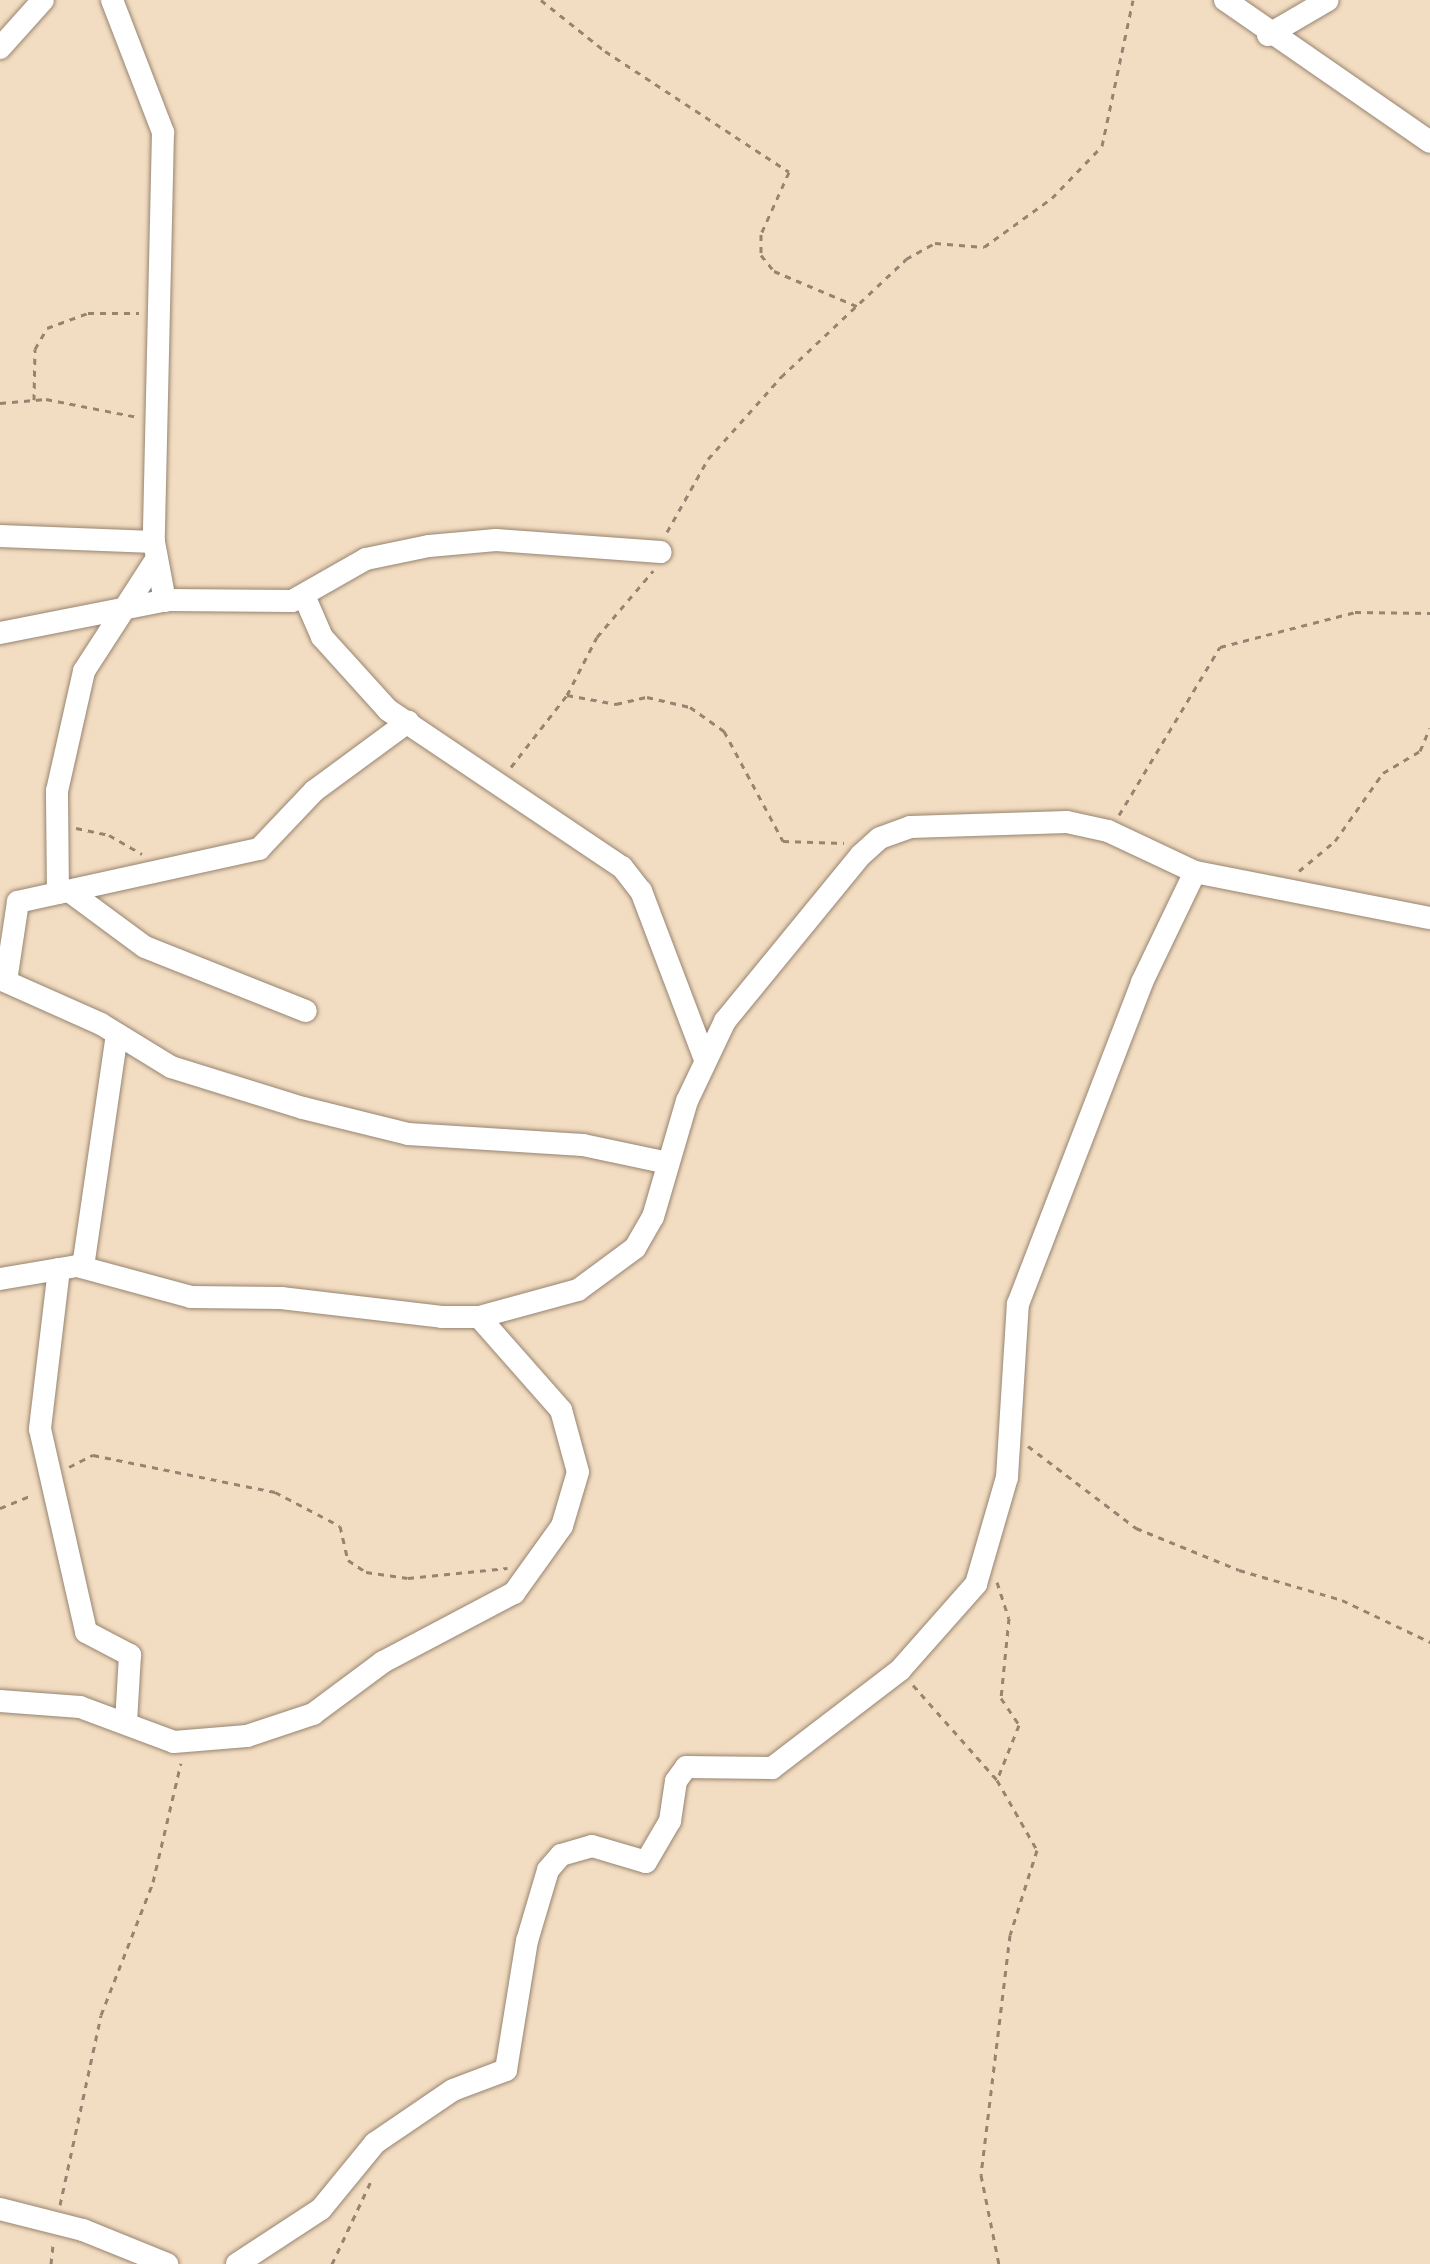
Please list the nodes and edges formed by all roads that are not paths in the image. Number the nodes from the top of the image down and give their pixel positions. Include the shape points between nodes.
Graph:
1 (43, 0) edge
2 (112, 0) edge
3 (1225, 0) edge
4 (1328, 0) edge
5 (1268, 35) junction
6 (0, 48) edge
7 (1430, 142) edge
8 (0, 536) edge
9 (154, 552) junction
10 (661, 552) road end
11 (305, 598) junction
12 (165, 601) junction
13 (121, 609) junction
14 (0, 633) edge
15 (408, 722) junction
16 (1195, 872) junction
17 (64, 892) junction
18 (1430, 918) edge
19 (6, 952) edge
20 (3, 980) edge
21 (306, 1011) dead end
22 (117, 1034) junction
23 (704, 1057) junction
24 (668, 1163) junction
25 (83, 1267) junction
26 (59, 1269) junction
27 (0, 1279) edge
28 (479, 1317) junction
29 (0, 1701) edge
30 (126, 1723) junction
31 (0, 2209) edge
32 (167, 2264) edge
33 (237, 2264) edge

1 - 6 street
2 - 9 street via 162,122 163,313
3 - 5 street
4 - 5 street
5 - 7 street
8 - 9 street
9 - 12 street
9 - 13 street
10 - 11 street via 496,540 429,546 366,559
11 - 12 street
11 - 15 street via 322,637 363,687
12 - 13 street
13 - 14 street
13 - 17 street via 84,671 65,742 56,823
15 - 17 street via 314,791 259,849
15 - 23 street via 622,867 641,891
16 - 18 street
16 - 23 street via 1108,831 1026,821 935,824 880,838 725,1021
16 - 33 street via 1142,982 1018,1304 1010,1356 1013,1428 988,1559 976,1584 900,1670 765,1771 686,1767 676,1781 670,1821 646,1862 582,1845 561,1855 548,1870 527,1941 506,2070 453,2090 375,2143 321,2209
17 - 19 street via 15,905
17 - 21 street via 145,947
19 - 20 street
20 - 22 street
22 - 24 street via 171,1067 391,1131 583,1145
22 - 25 street
23 - 24 street
24 - 28 street via 653,1217 611,1269 578,1290
25 - 26 street
25 - 28 street via 213,1300 281,1298
26 - 27 street
26 - 30 street via 40,1429 86,1632 130,1655
28 - 30 street via 561,1410 574,1450 575,1496 536,1568 502,1602 383,1662 313,1714 247,1736 190,1744
29 - 30 street via 80,1707
31 - 32 street via 56,2221

